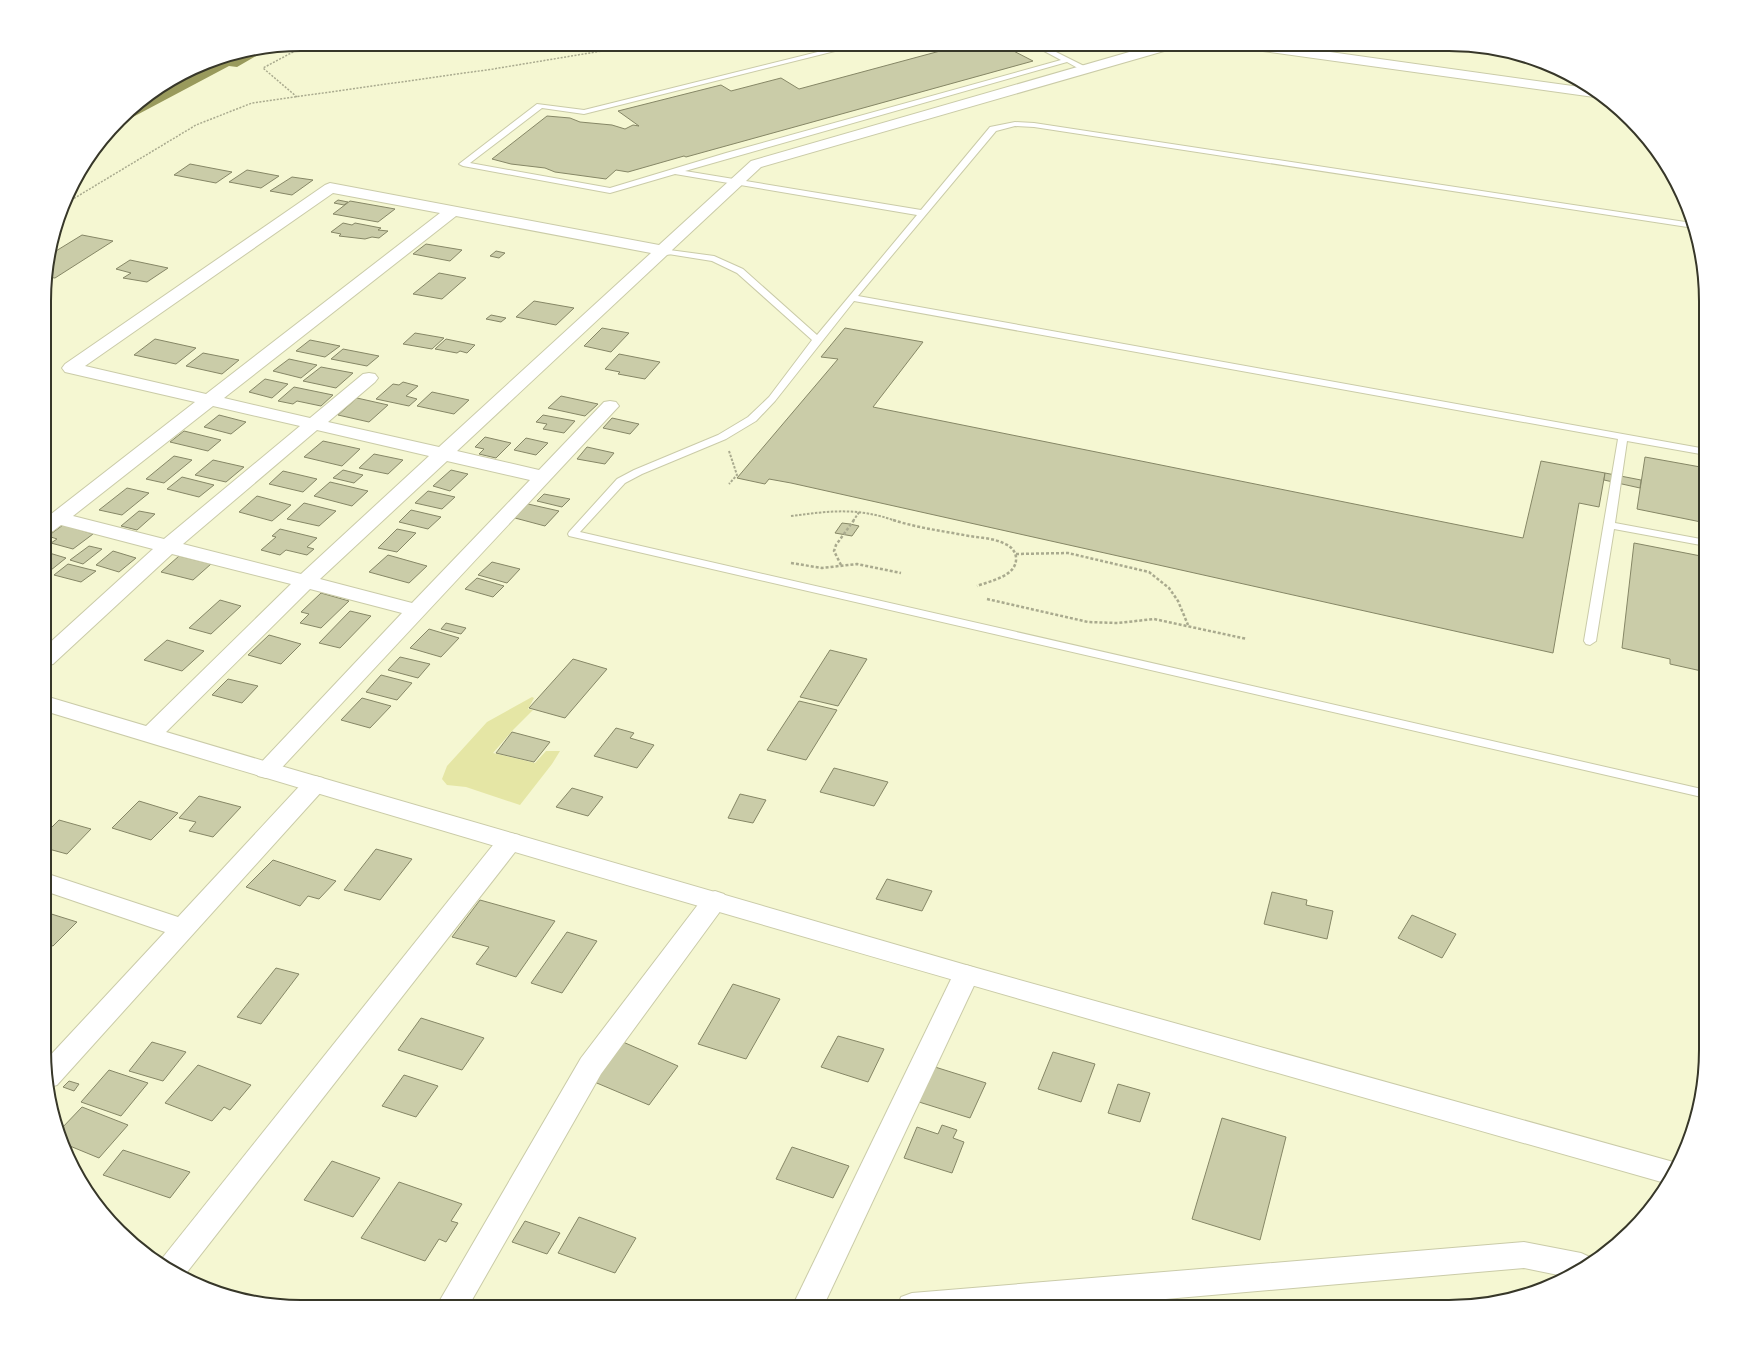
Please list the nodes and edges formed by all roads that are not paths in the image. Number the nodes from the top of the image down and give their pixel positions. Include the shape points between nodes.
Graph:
1 (832, 51) edge
2 (1048, 51) edge
3 (1149, 51) edge
4 (1292, 51) edge
5 (1067, 60) junction
6 (1086, 69) junction
7 (1584, 91) edge
8 (674, 172) junction
9 (735, 182) junction
10 (454, 210) junction
11 (922, 213) junction
12 (1687, 225) edge
13 (665, 251) junction
14 (853, 298) junction
15 (817, 340) junction
16 (369, 378) dead end
17 (209, 400) junction
18 (610, 406) dead end
19 (313, 424) junction
20 (1623, 437) junction
21 (1699, 451) edge
22 (442, 454) junction
23 (543, 477) junction
24 (52, 522) edge
25 (1609, 524) junction
26 (1699, 542) edge
27 (168, 546) junction
28 (305, 582) junction
29 (416, 610) junction
30 (1590, 641) dead end
31 (51, 653) edge
32 (51, 705) edge
33 (151, 734) junction
34 (266, 770) junction
35 (315, 784) junction
36 (1699, 792) edge
37 (510, 841) junction
38 (51, 884) edge
39 (715, 900) junction
40 (184, 928) junction
41 (966, 975) junction
42 (52, 1071) edge
43 (1667, 1173) edge
44 (1577, 1265) edge
45 (174, 1266) edge
46 (454, 1300) edge
47 (810, 1300) edge
48 (994, 1300) edge

1 - 8 lane via 584,112 540,106 463,164 610,191
2 - 5 lane
3 - 6 street
4 - 7 street
5 - 6 lane
5 - 8 lane
6 - 9 street via 756,164
8 - 9 lane
9 - 11 lane
9 - 13 street
10 - 13 street
10 - 17 street
10 - 17 street via 330,188 71,368
11 - 12 lane via 993,129 1014,124
11 - 14 lane
13 - 15 lane via 714,259 740,271
13 - 22 street
14 - 15 lane
14 - 20 lane
15 - 36 lane via 772,399 752,419 713,441 620,481 573,534
16 - 19 street
17 - 19 street
17 - 24 street
18 - 23 street
19 - 22 street
19 - 27 street
20 - 21 lane
20 - 25 lane
22 - 23 street
22 - 28 street
23 - 29 street
24 - 27 street
25 - 26 lane
25 - 30 lane
27 - 28 street
27 - 31 street
28 - 29 street
28 - 33 street
29 - 34 street
32 - 33 street
33 - 34 street
34 - 35 street
35 - 37 street
35 - 40 street
37 - 39 street
37 - 45 street
38 - 40 street
39 - 41 street
39 - 46 street via 591,1066
40 - 42 street
41 - 43 street
41 - 47 street
44 - 48 street via 1524,1255

